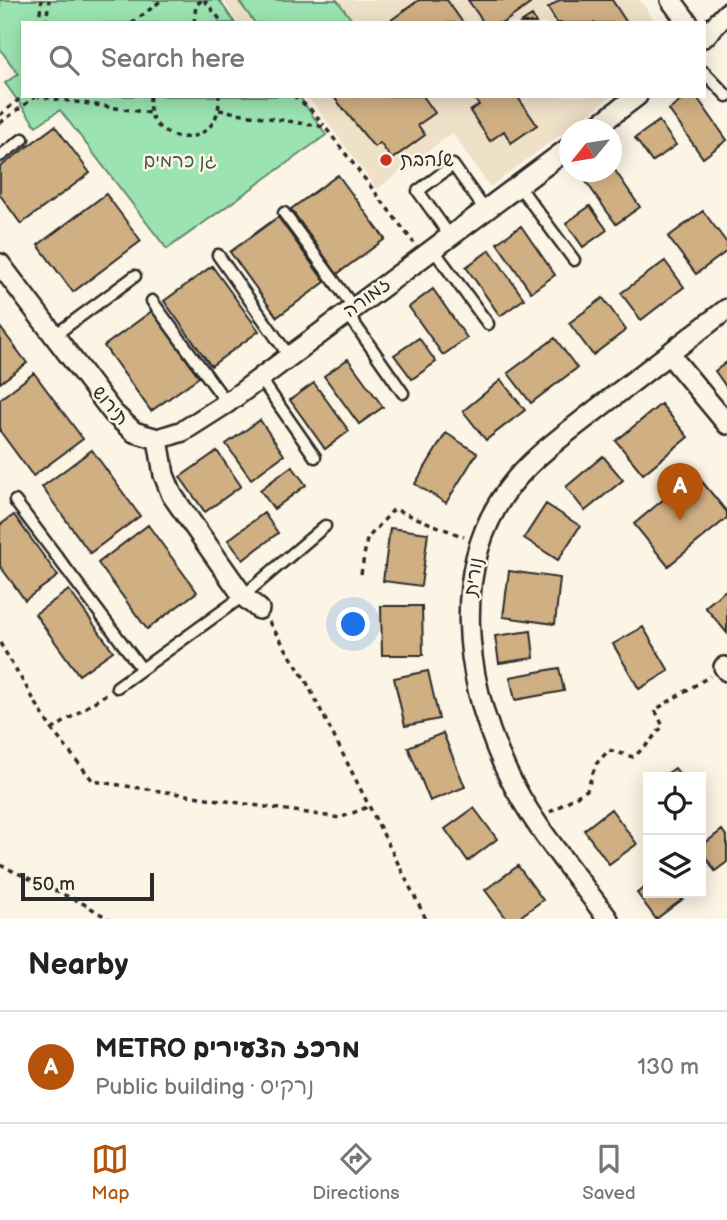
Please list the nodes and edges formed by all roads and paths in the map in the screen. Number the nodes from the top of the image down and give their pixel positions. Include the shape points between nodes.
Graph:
1 (41, 0) edge
2 (49, 0) edge
3 (162, 0) edge
4 (203, 0) edge
5 (671, 0) edge
6 (727, 13) edge
7 (38, 21) edge
8 (46, 21) edge
9 (135, 21) edge
10 (194, 21) edge
11 (221, 21) edge
12 (687, 21) edge
13 (706, 35) edge
14 (706, 74) edge
15 (727, 96) edge
16 (21, 98) edge
17 (32, 98) edge
18 (49, 98) edge
19 (150, 98) edge
20 (219, 98) edge
21 (296, 98) edge
22 (634, 98) edge
23 (219, 110) junction
24 (151, 113) junction
25 (0, 115) edge
26 (607, 119) edge
27 (0, 123) edge
28 (325, 127) junction
29 (23, 139) dead end
30 (559, 154) edge
31 (0, 156) edge
32 (518, 185) junction
33 (485, 210) junction
34 (284, 213) dead end
35 (450, 236) junction
36 (428, 252) junction
37 (218, 255) dead end
38 (574, 260) dead end
39 (0, 264) edge
40 (135, 276) dead end
41 (152, 301) dead end
42 (727, 309) edge
43 (351, 310) junction
44 (488, 324) dead end
45 (55, 335) junction
46 (668, 354) junction
47 (289, 356) junction
48 (260, 379) junction
49 (403, 393) dead end
50 (227, 403) junction
51 (727, 424) edge
52 (158, 439) junction
53 (315, 457) dead end
54 (15, 501) dead end
55 (325, 526) dead end
56 (479, 542) junction
57 (361, 574) dead end
58 (243, 596) junction
59 (259, 609) dead end
60 (274, 630) dead end
61 (0, 643) edge
62 (141, 668) junction
63 (725, 669) edge
64 (117, 687) joint
65 (52, 730) junction
66 (370, 806) junction
67 (536, 821) junction
68 (0, 865) edge
69 (109, 919) edge
70 (426, 919) edge
71 (608, 919) edge

1 - 7 path
2 - 8 path
3 - 9 path
4 - 10 path via 196,5
4 - 11 path
5 - 12 street
6 - 13 street
14 - 15 lane
16 - 25 path
17 - 27 path
18 - 24 path
19 - 24 path
20 - 23 path
21 - 28 path
22 - 26 street
23 - 24 path via 207,130 184,138 161,130
23 - 28 path
28 - 36 path
29 - 31 lane
30 - 32 street, זמורה
32 - 33 street, זמורה
32 - 38 lane
33 - 35 street, זמורה
33 - 35 lane via 453,165 418,191
34 - 43 lane
35 - 36 street, זמורה
36 - 43 street, זמורה
36 - 44 lane
37 - 47 lane
39 - 45 street, תירוש
40 - 45 lane
41 - 50 lane
42 - 46 street, נורית
43 - 47 street, זמורה
43 - 49 lane
45 - 52 street, תירוש via 124,425
46 - 51 street
46 - 56 street, נורית via 553,443 517,477 493,510
47 - 48 street, זמורה
48 - 50 street, זמורה
48 - 53 lane
50 - 52 street, זמורה via 183,431
52 - 58 street via 168,488
54 - 62 lane
55 - 58 lane
56 - 57 path via 394,509 367,539
56 - 67 street, נורית via 470,584 468,634 476,683 506,771
58 - 59 street
58 - 62 lane
60 - 66 path via 306,681
61 - 65 path
62 - 64 lane
63 - 67 path via 655,710 663,726 639,752 633,757 608,750 596,764 587,790
64 - 65 path
65 - 66 path via 93,781 340,818
66 - 70 path
67 - 71 street, נורית
68 - 69 path

